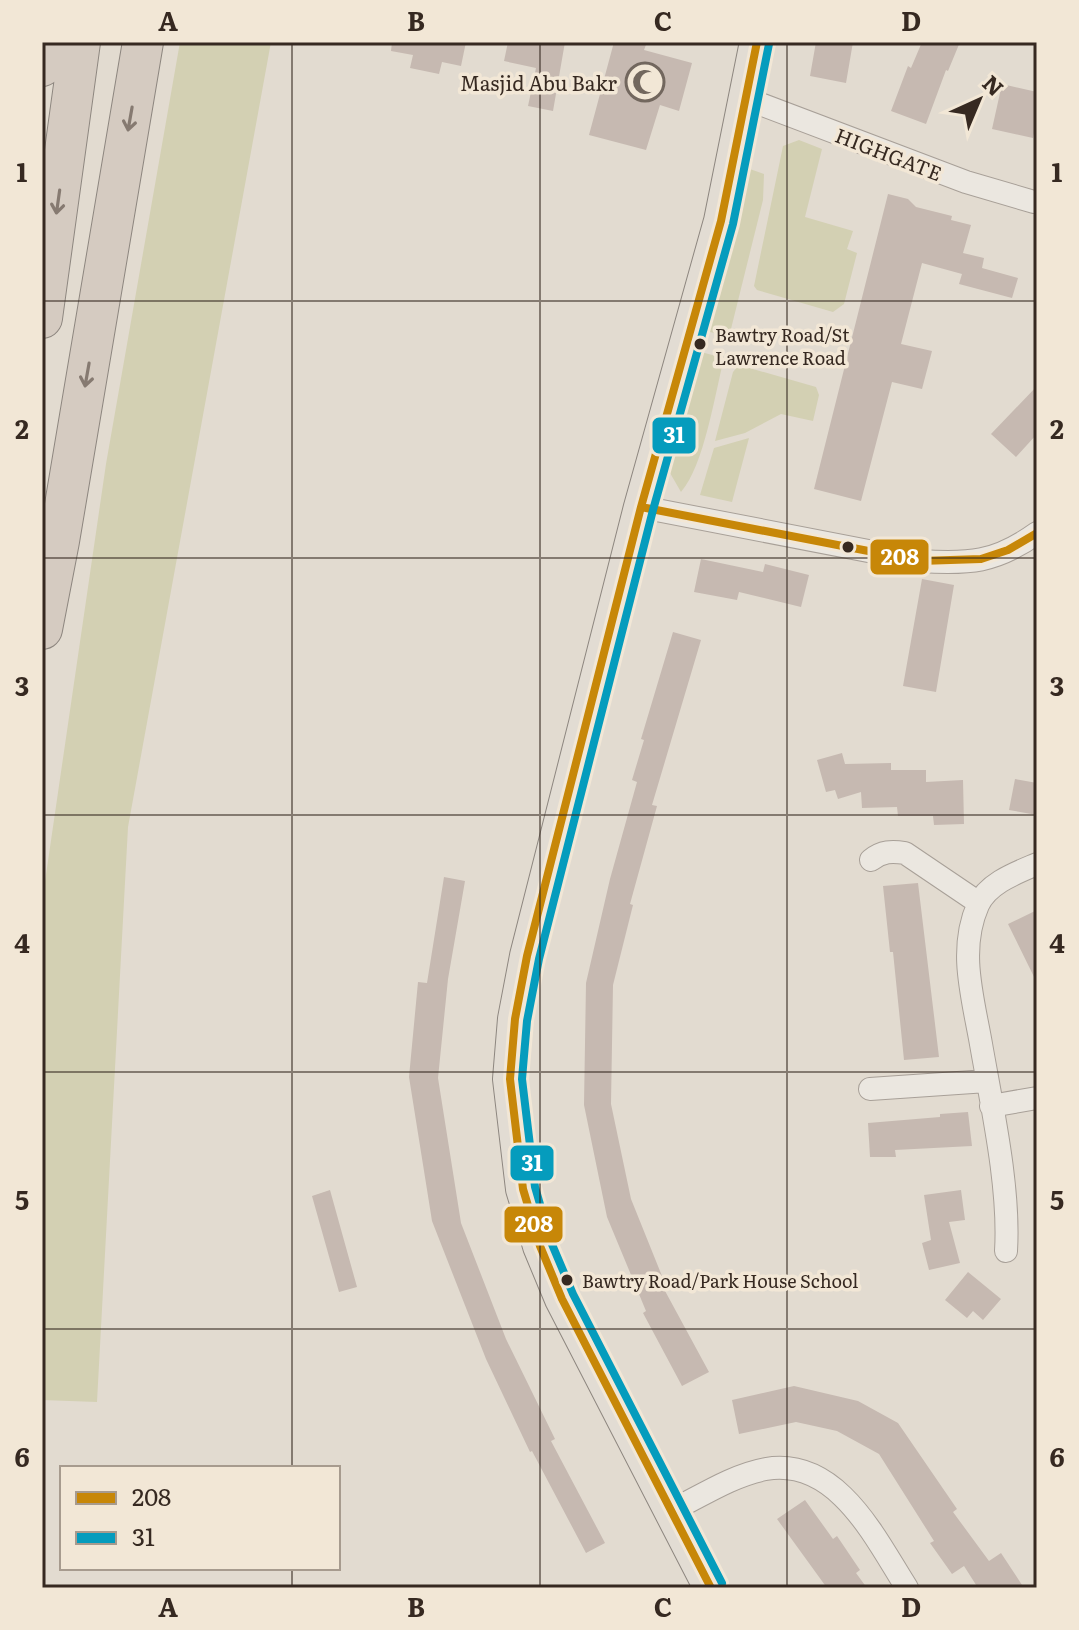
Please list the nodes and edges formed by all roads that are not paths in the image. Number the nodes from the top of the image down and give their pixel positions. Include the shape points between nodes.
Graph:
1 (46, 42) edge
2 (80, 42) edge
3 (143, 42) edge
4 (754, 43) edge
5 (42, 66) edge
6 (747, 99) junction
7 (1034, 202) dead end
8 (42, 318) edge
9 (641, 507) junction
10 (1037, 533) edge
11 (42, 629) edge
12 (871, 860) dead end
13 (1037, 864) edge
14 (979, 903) junction
15 (987, 1081) junction
16 (870, 1089) dead end
17 (1037, 1098) edge
18 (991, 1106) junction
19 (1006, 1251) dead end
20 (671, 1511) junction
21 (711, 1588) edge
22 (907, 1588) edge

1 - 5 highway
2 -> 8 highway
3 -> 11 highway
4 - 6 main road
6 - 7 street, HIGHGATE via 966,182
6 - 9 main road via 721,221
9 - 10 street via 958,564 988,560
9 - 20 main road via 527,956 510,1079 523,1189 540,1246
12 - 14 street via 891,851 905,853
13 - 14 street via 1008,877
14 - 15 street via 966,955
15 - 16 street
15 - 18 street
17 - 18 street
18 - 19 street
20 - 21 main road
20 - 22 street via 739,1477 769,1468 795,1470 841,1493

